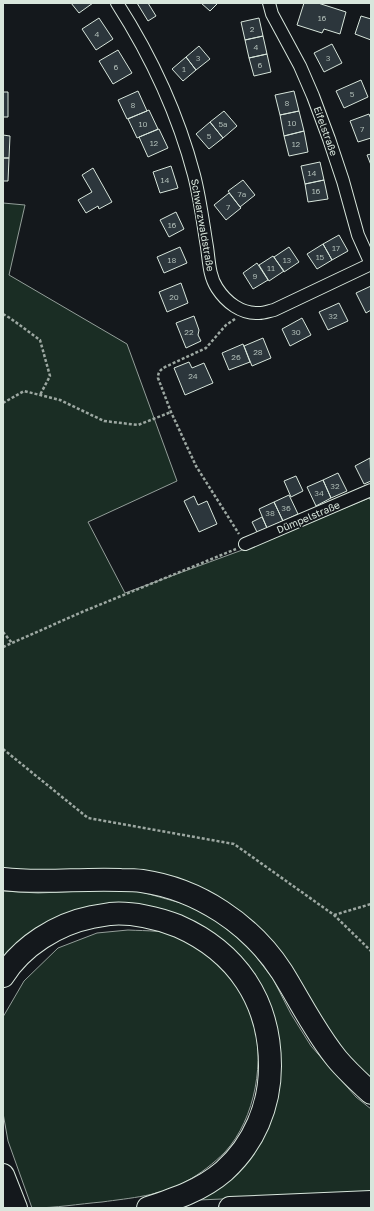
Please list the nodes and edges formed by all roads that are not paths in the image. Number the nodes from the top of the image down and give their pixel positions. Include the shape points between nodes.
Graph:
1 (117, 3) edge
2 (269, 3) edge
3 (371, 264) edge
4 (371, 490) edge
5 (245, 544) road end
6 (3, 879) edge
7 (3, 976) edge
8 (371, 1093) edge
9 (5, 1179) edge
10 (371, 1202) edge
11 (16, 1208) edge
12 (148, 1208) edge
13 (230, 1208) edge

1 - 3 street, Schwarzwaldstraße via 153,65 176,118 194,176 211,272 224,298 232,305 248,312 274,310
2 - 3 street, Eifelstraße via 272,14 300,66 330,139 358,235
4 - 5 street, Dümpelstraße
6 - 8 highway via 23,882 106,879 141,881 193,895 243,928 263,947 337,1060
7 - 12 highway via 11,964 32,945 58,928 82,919 111,914 140,915 165,921 190,932 222,952 240,972 264,1016 268,1035 270,1081 261,1118 239,1155 223,1171 199,1188
9 - 11 highway
10 - 13 highway

